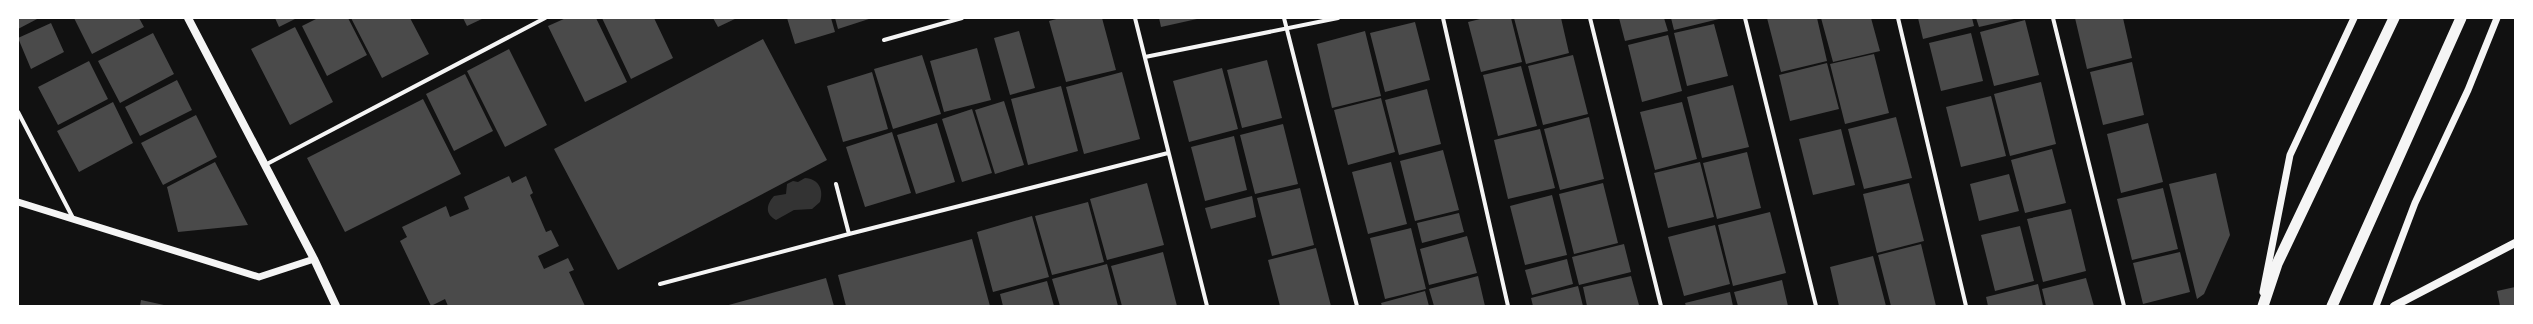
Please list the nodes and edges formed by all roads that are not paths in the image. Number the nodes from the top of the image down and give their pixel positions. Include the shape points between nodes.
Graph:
1 (188, 18) edge
2 (545, 18) edge
3 (962, 18) edge
4 (1135, 18) edge
5 (1284, 18) edge
6 (1338, 18) edge
7 (1443, 18) edge
8 (1590, 18) edge
9 (1745, 18) edge
10 (1898, 18) edge
11 (2053, 18) edge
12 (2354, 18) edge
13 (2394, 18) edge
14 (2460, 18) edge
15 (2497, 18) edge
16 (1287, 29) junction
17 (884, 40) dead end
18 (1145, 57) junction
19 (18, 112) edge
20 (1168, 153) junction
21 (265, 165) junction
22 (836, 184) dead end
23 (18, 202) edge
24 (74, 220) junction
25 (849, 234) junction
26 (2515, 243) edge
27 (314, 259) junction
28 (660, 284) dead end
29 (336, 306) edge
30 (1206, 306) edge
31 (1357, 306) edge
32 (1508, 306) edge
33 (1661, 306) edge
34 (1816, 306) edge
35 (1966, 306) edge
36 (2124, 306) edge
37 (2262, 306) edge
38 (2332, 306) edge
39 (2376, 306) edge
40 (2394, 306) edge

1 - 21 main road
2 - 21 street
3 - 17 street
4 - 18 street
5 - 16 street
6 - 16 street
7 - 32 street
8 - 33 street
9 - 34 street
10 - 35 street
11 - 36 street
12 - 37 street via 2290,155
13 - 37 highway via 2277,264
14 - 38 highway
15 - 39 street via 2468,90 2415,203
16 - 18 street
16 - 31 street
18 - 20 street
19 - 24 street
20 - 25 street
20 - 30 street
21 - 27 main road
22 - 25 street
23 - 24 street
24 - 27 street via 259,277
25 - 28 street
26 - 40 main road
27 - 29 main road

